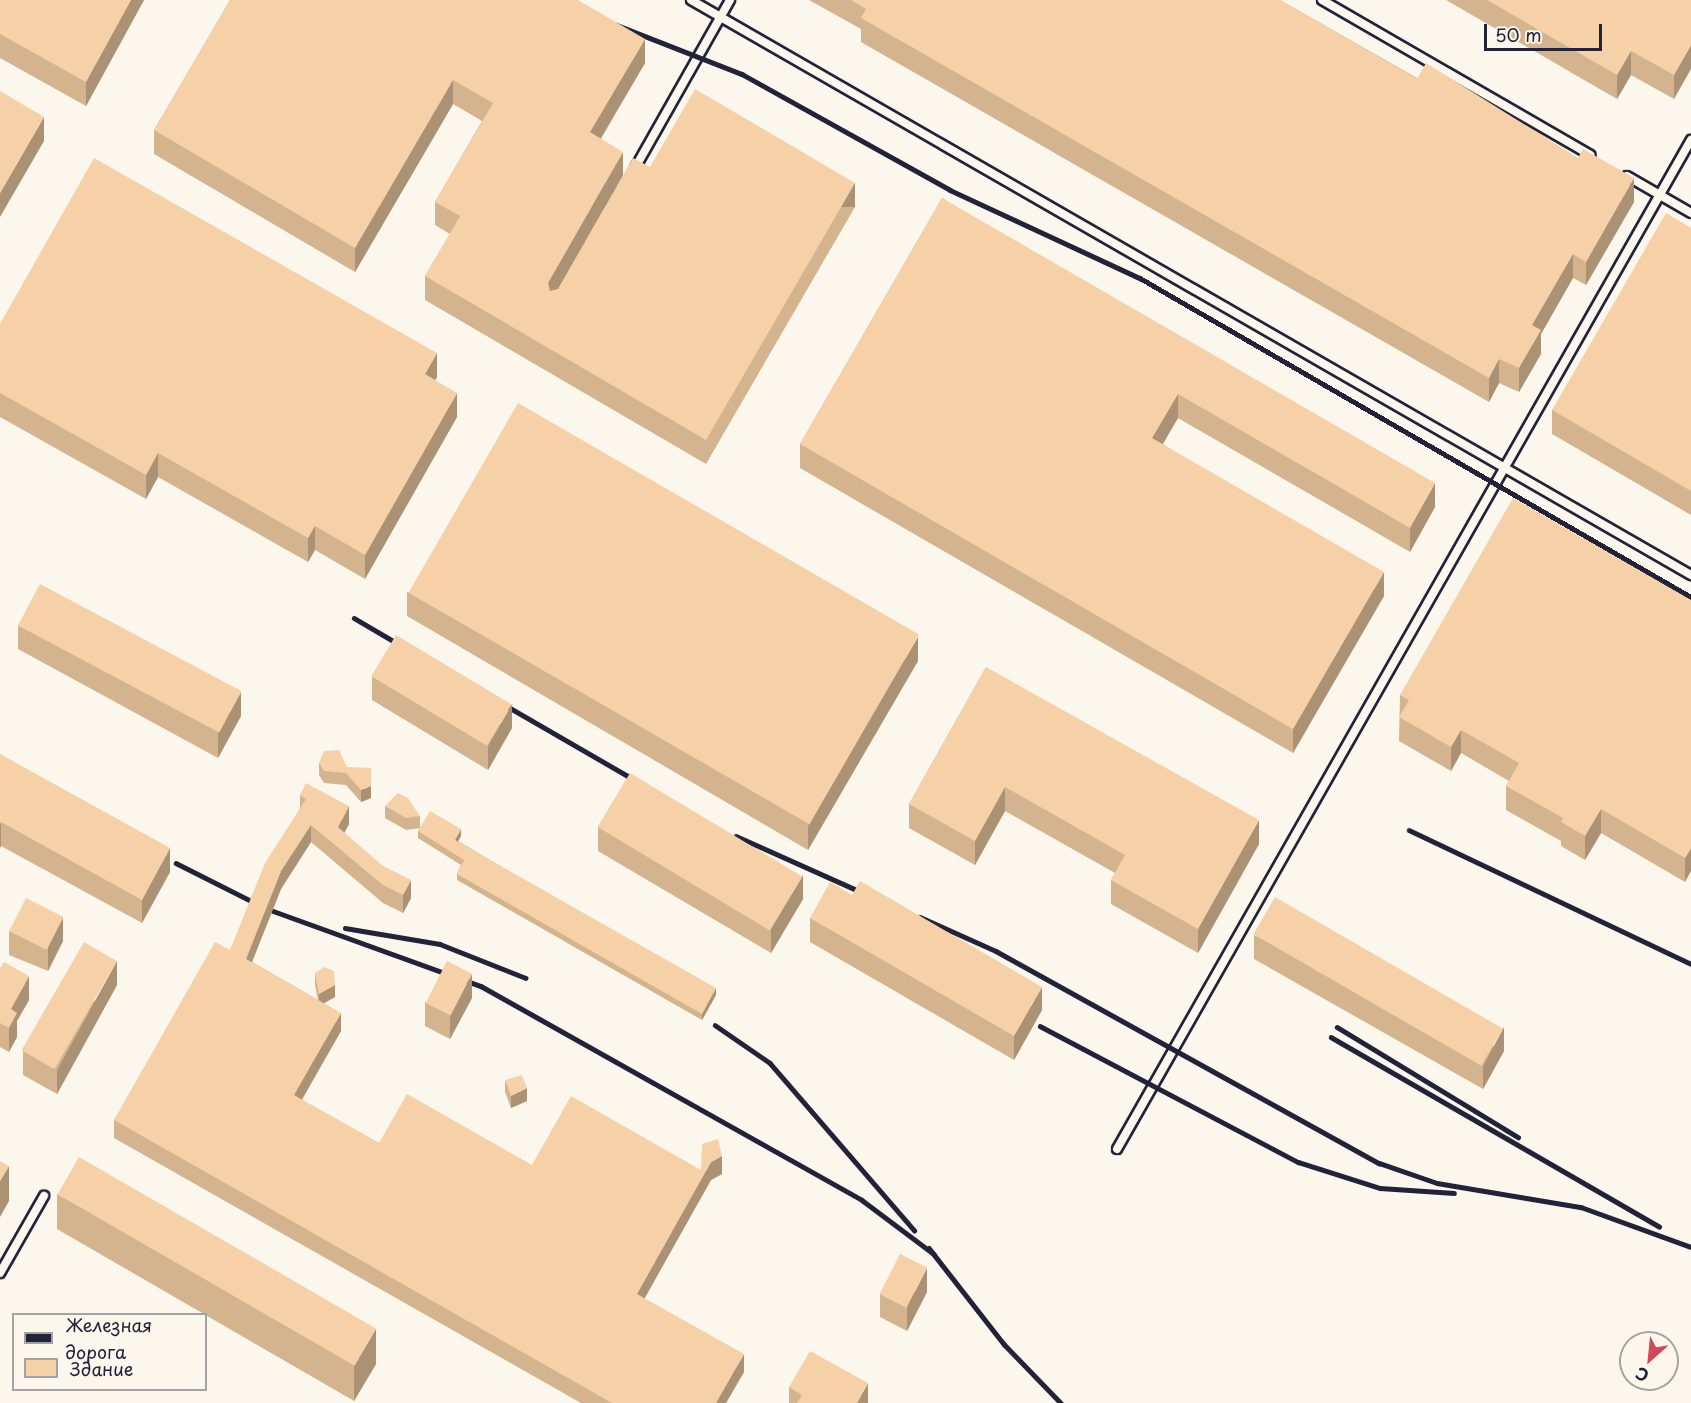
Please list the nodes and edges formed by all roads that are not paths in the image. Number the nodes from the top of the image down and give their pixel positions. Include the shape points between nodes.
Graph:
1 (691, 0) edge
2 (730, 0) edge
3 (1322, 0) edge
4 (721, 17) junction
5 (1691, 140) edge
6 (1598, 159) edge
7 (1619, 171) edge
8 (629, 177) edge
9 (1660, 195) junction
10 (1691, 213) edge
11 (1502, 467) junction
12 (1691, 575) edge
13 (1117, 1149) dead end
14 (44, 1196) dead end
15 (0, 1273) edge

1 - 4 lane
2 - 4 lane
3 - 6 lane
4 - 8 lane
4 - 11 lane
5 - 9 lane
7 - 9 lane
9 - 10 lane
9 - 11 lane
11 - 12 lane
11 - 13 lane
14 - 15 lane

